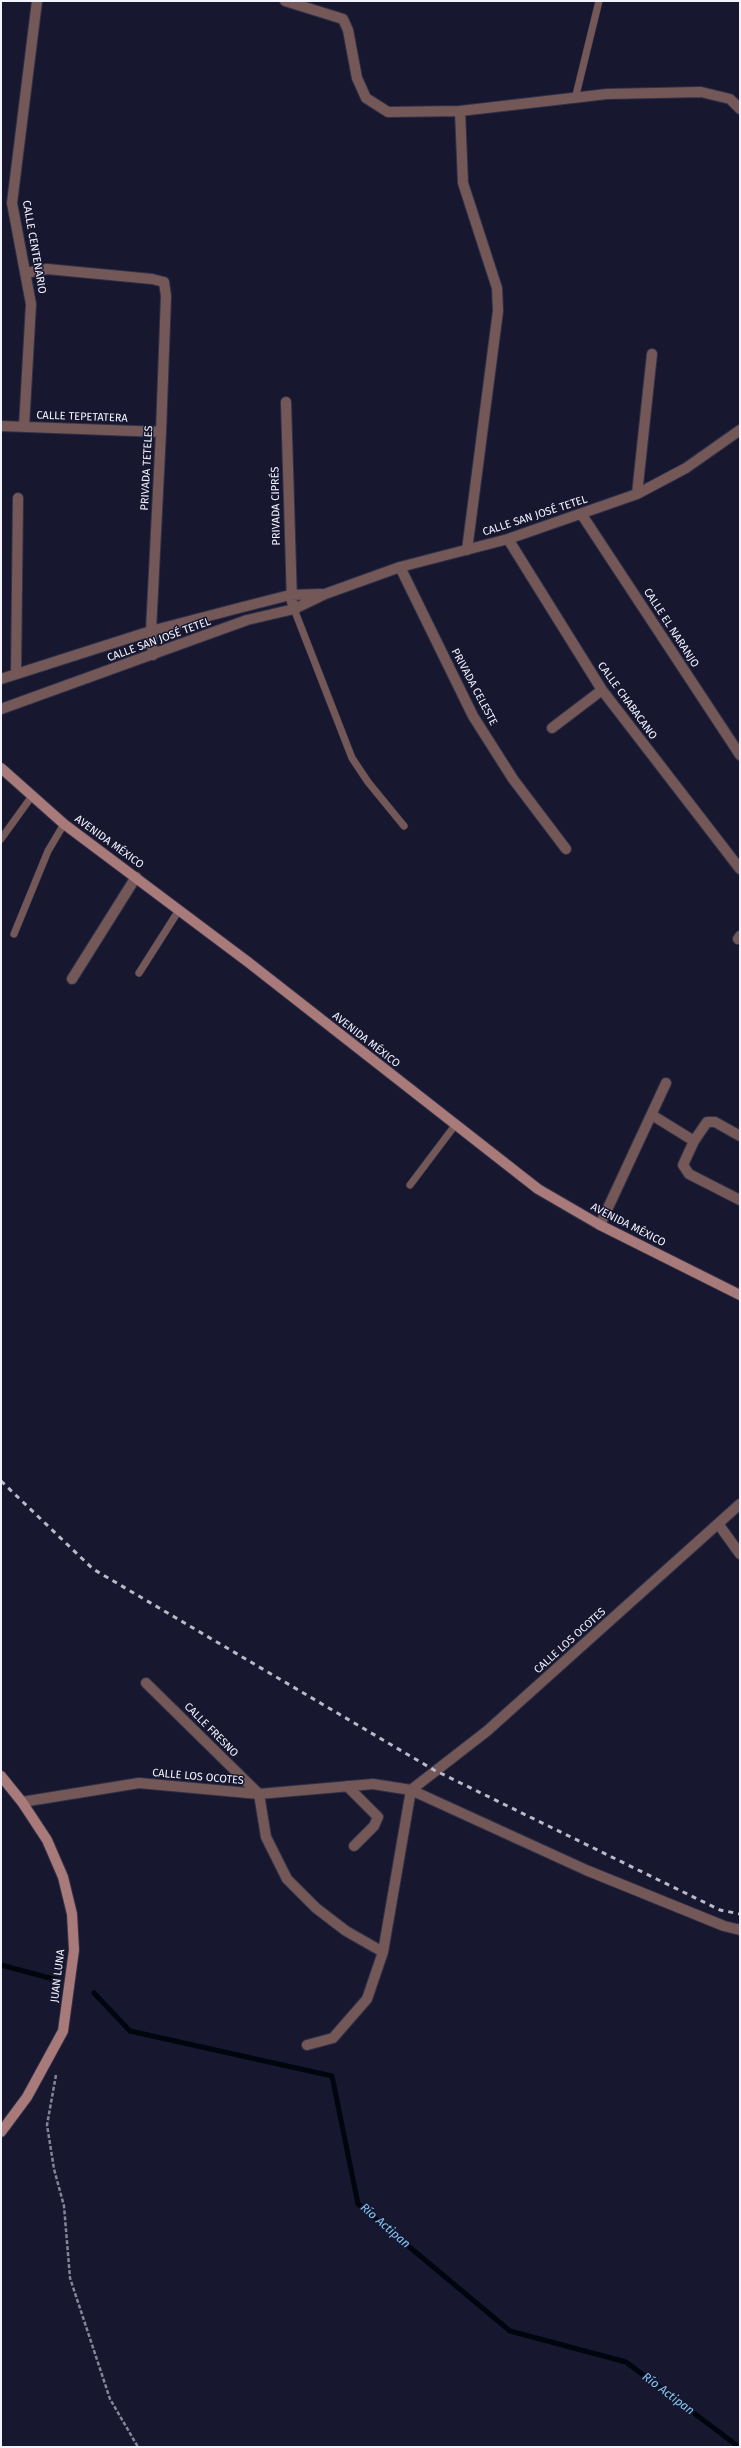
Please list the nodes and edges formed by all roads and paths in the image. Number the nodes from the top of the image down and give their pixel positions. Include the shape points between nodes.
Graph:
1 (37, 1) edge
2 (285, 1) edge
3 (599, 1) edge
4 (575, 98) junction
5 (740, 109) edge
6 (460, 111) junction
7 (26, 273) junction
8 (652, 354) dead end
9 (286, 402) dead end
10 (1, 426) edge
11 (24, 427) junction
12 (740, 430) edge
13 (162, 432) junction
14 (637, 494) junction
15 (18, 498) dead end
16 (582, 514) junction
17 (508, 539) junction
18 (467, 550) junction
19 (400, 567) junction
20 (325, 594) junction
21 (290, 596) junction
22 (294, 609) junction
23 (151, 631) junction
24 (153, 655) junction
25 (16, 674) junction
26 (1, 679) edge
27 (602, 690) junction
28 (1, 709) edge
29 (552, 728) dead end
30 (740, 755) edge
31 (1, 768) edge
32 (32, 796) junction
33 (64, 824) junction
34 (404, 826) dead end
35 (1, 839) edge
36 (566, 849) dead end
37 (740, 869) edge
38 (136, 877) junction
39 (179, 910) junction
40 (14, 934) dead end
41 (139, 973) dead end
42 (72, 979) dead end
43 (666, 1082) dead end
44 (652, 1115) junction
45 (456, 1124) junction
46 (740, 1136) edge
47 (694, 1141) junction
48 (410, 1185) dead end
49 (740, 1200) edge
50 (600, 1225) junction
51 (740, 1295) edge
52 (740, 1504) edge
53 (719, 1524) junction
54 (740, 1554) edge
55 (146, 1683) dead end
56 (1, 1776) edge
57 (346, 1786) junction
58 (411, 1790) junction
59 (258, 1794) junction
60 (22, 1802) junction
61 (354, 1846) dead end
62 (740, 1930) edge
63 (383, 1952) junction
64 (307, 2045) dead end
65 (56, 2070) dead end
66 (1, 2132) edge
67 (138, 2447) edge

1 - 7 street, CALLE CENTENARIO via 12,203
2 - 6 street via 343,19 348,30 357,78 366,98 388,112
3 - 4 lane
4 - 5 street via 607,94 701,92 730,99
4 - 6 street
6 - 18 street via 462,183 497,288 498,310
7 - 11 street, CALLE CENTENARIO via 32,304
7 - 13 street, PRIVADA TETELES via 47,269 164,282 166,296
8 - 14 street
9 - 21 street, PRIVADA CIPRÉS
10 - 11 street, CALLE TEPETATERA
11 - 13 street, CALLE TEPETATERA
12 - 14 street, CALLE SAN JOSÉ TETEL via 686,468
13 - 23 street, PRIVADA TETELES
14 - 16 street, CALLE SAN JOSÉ TETEL
15 - 25 street
16 - 17 street, CALLE SAN JOSÉ TETEL
16 - 30 street, CALLE EL NARANJO
17 - 18 street, CALLE SAN JOSÉ TETEL
17 - 27 street, CALLE CHABACANO
18 - 19 street, CALLE SAN JOSÉ TETEL
19 - 20 street, CALLE SAN JOSÉ TETEL
19 - 36 street, PRIVADA CELESTE via 473,716 513,779
20 - 21 street, CALLE SAN JOSÉ TETEL
20 - 22 street, CALLE SAN JOSÉ TETEL
21 - 22 street, PRIVADA CIPRÉS
21 - 23 street, CALLE SAN JOSÉ TETEL
22 - 24 street, CALLE SAN JOSÉ TETEL via 247,620
22 - 34 lane via 352,758
23 - 24 street, PRIVADA TETELES
23 - 25 street, CALLE SAN JOSÉ TETEL
24 - 28 street, CALLE SAN JOSÉ TETEL
25 - 26 street, CALLE SAN JOSÉ TETEL
27 - 29 street
27 - 37 street, CALLE CHABACANO
31 - 32 main road, AVENIDA MÉXICO
32 - 33 main road, AVENIDA MÉXICO
32 - 35 lane
33 - 38 main road, AVENIDA MÉXICO
33 - 40 lane via 48,851
38 - 39 main road, AVENIDA MÉXICO
38 - 42 street
39 - 41 lane
39 - 45 main road, AVENIDA MÉXICO
43 - 44 street
44 - 47 street
44 - 50 street
45 - 48 lane
45 - 50 main road, AVENIDA MÉXICO via 538,1189
46 - 47 street via 715,1122 707,1122
47 - 49 street via 683,1165 689,1174
50 - 51 main road, AVENIDA MÉXICO
52 - 53 street, CALLE LOS OCOTES
53 - 54 street
53 - 58 street, CALLE LOS OCOTES via 487,1731
55 - 59 street, CALLE FRESNO
56 - 60 main road, JUAN LUNA
57 - 58 street, CALLE LOS OCOTES via 373,1784
57 - 59 street, CALLE LOS OCOTES
57 - 61 street via 378,1817 374,1826
58 - 62 street, CALLE LOS OCOTES via 586,1870 724,1926
58 - 63 street
59 - 60 street, CALLE LOS OCOTES via 139,1783
59 - 63 street via 266,1837 287,1879 334,1922
60 - 66 main road, JUAN LUNA via 47,1840 63,1877 72,1914 74,1950 63,2031 28,2097
63 - 64 street via 367,1999 333,2038
65 - 67 path via 47,2125 54,2169 64,2206 70,2278 110,2399

